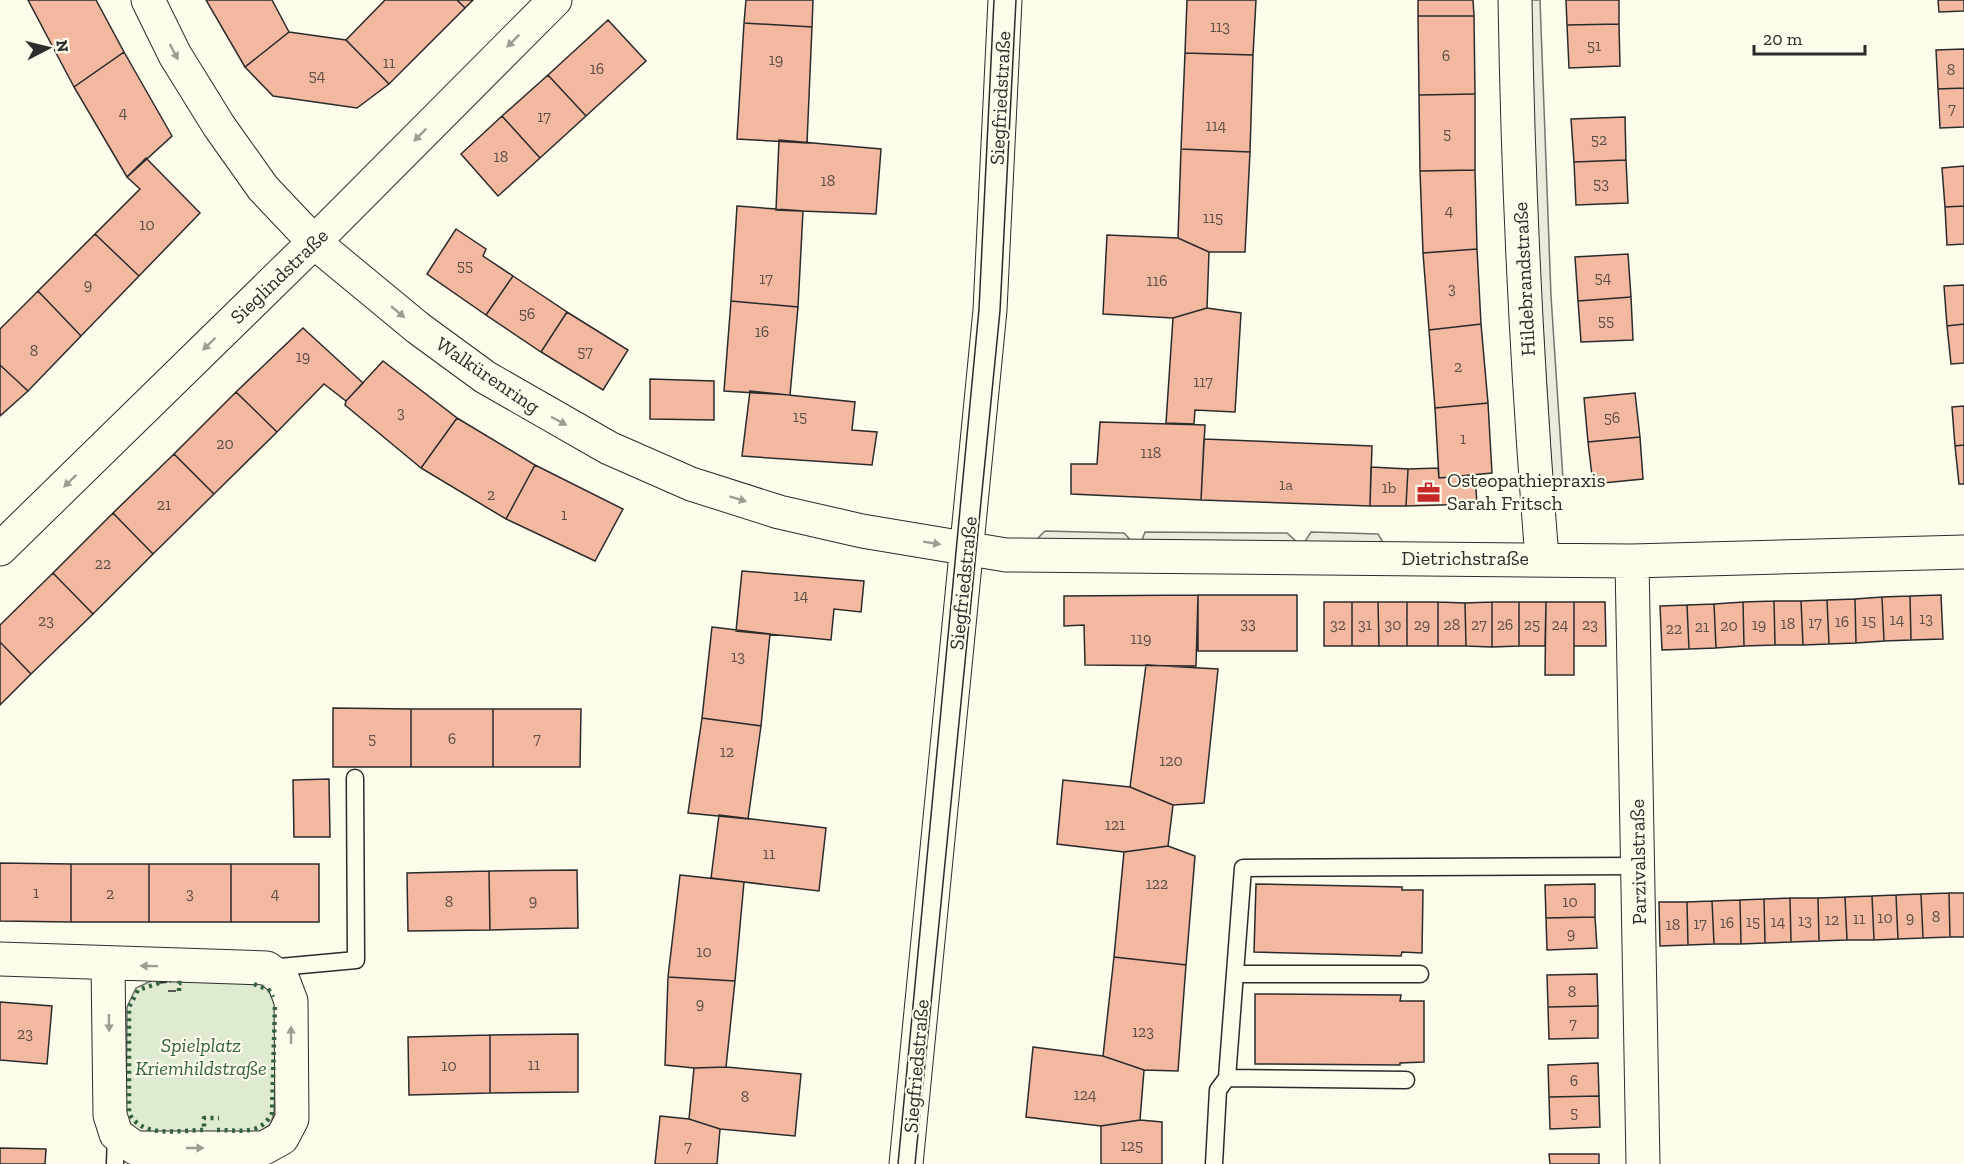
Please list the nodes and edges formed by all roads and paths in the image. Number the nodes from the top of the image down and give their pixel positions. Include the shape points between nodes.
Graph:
1 (148, 0) edge
2 (555, 0) edge
3 (1005, 0) edge
4 (1515, 0) edge
5 (314, 242) junction
6 (0, 549) edge
7 (967, 549) junction
8 (1964, 552) edge
9 (1542, 558) junction
10 (1632, 561) junction
11 (355, 778) dead end
12 (1638, 866) junction
13 (0, 959) edge
14 (108, 965) junction
15 (267, 968) junction
16 (1235, 974) junction
17 (1420, 974) dead end
18 (1227, 1078) junction
19 (1406, 1080) dead end
20 (115, 1149) edge
21 (906, 1164) edge
22 (1214, 1164) edge
23 (1643, 1164) edge

1 -> 5 street, Walkürenring via 175,55 219,126 263,188
2 -> 5 street, Sieglindstraße
3 - 7 street, Siegfriedstraße via 990,310
4 - 9 street, Hildebrandstraße via 1527,356
5 -> 6 street, Sieglindstraße
5 -> 7 street, Walkürenring via 418,328 485,377 609,448 691,484 779,512
7 - 9 street, Dietrichstraße via 1015,555
7 - 21 street, Siegfriedstraße
8 - 10 street, Dietrichstraße
9 - 10 street, Dietrichstraße
10 - 12 street, Parzivalstraße
11 - 15 lane via 356,960
12 - 16 lane via 1243,868
12 - 23 street, Parzivalstraße
13 - 14 street
15 -> 14 street
14 -> 20 street via 110,1115
20 -> 15 street via 264,1148 282,1138 292,1119 291,1001 283,980
16 - 17 lane
16 - 18 lane
18 - 19 lane
18 - 22 lane via 1218,1090

